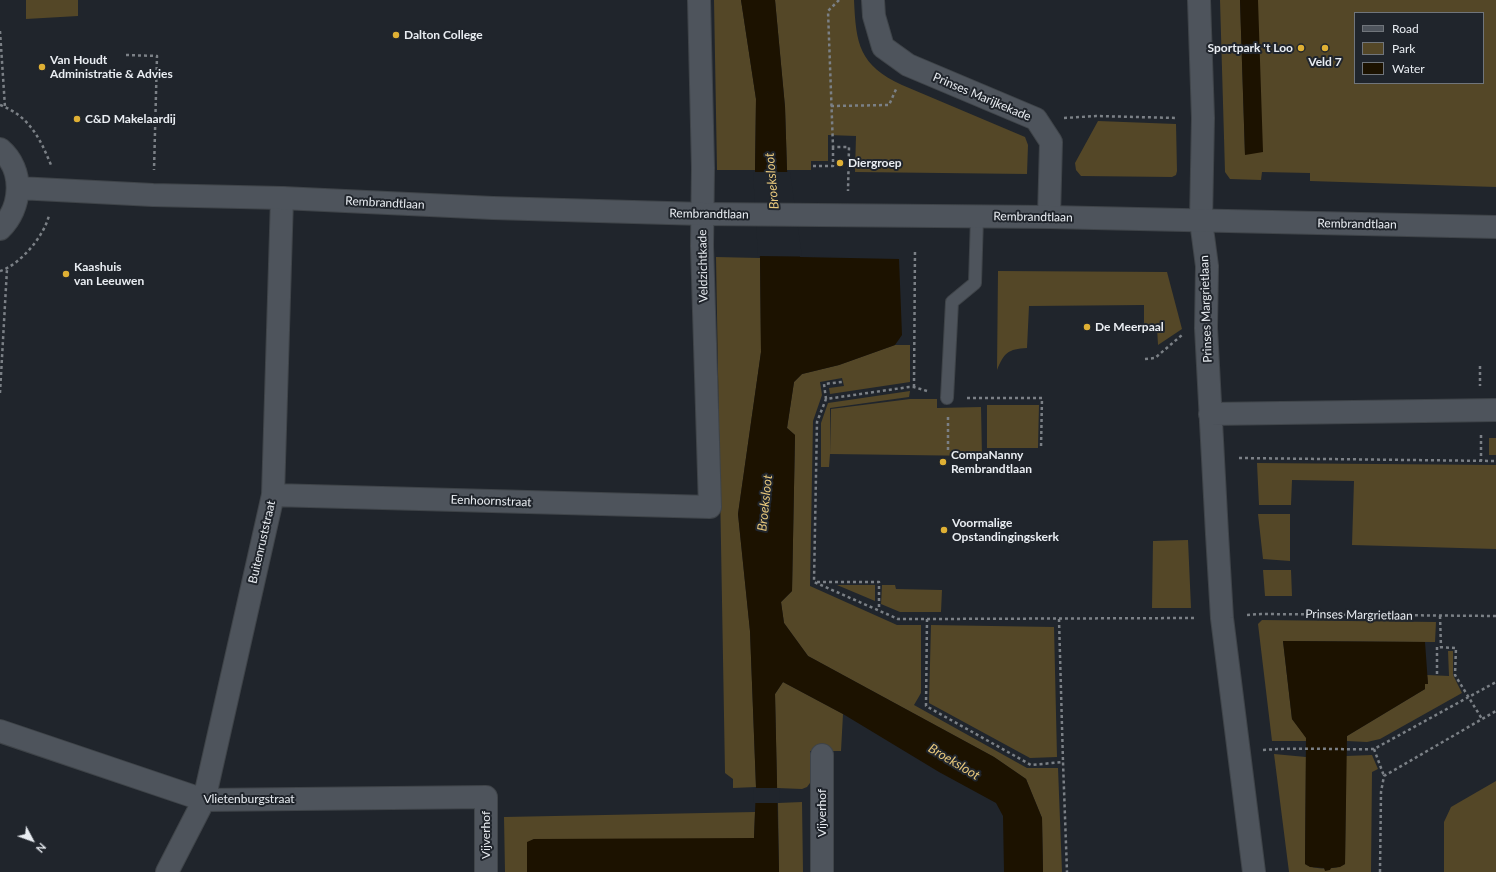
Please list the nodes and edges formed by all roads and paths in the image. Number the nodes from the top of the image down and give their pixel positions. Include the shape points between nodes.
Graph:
1 (699, 0) edge
2 (839, 0) edge
3 (873, 0) edge
4 (1199, 0) edge
5 (0, 31) edge
6 (126, 55) dead end
7 (908, 65) junction
8 (832, 106) junction
9 (5, 107) dead end
10 (1203, 118) junction
11 (1036, 119) junction
12 (833, 147) junction
13 (0, 149) edge
14 (813, 166) dead end
15 (848, 174) dead end
16 (18, 188) junction
17 (153, 195) junction
18 (282, 198) junction
19 (703, 214) junction
20 (977, 217) junction
21 (1049, 217) junction
22 (1201, 220) junction
23 (1496, 227) edge
24 (0, 229) edge
25 (915, 249) dead end
26 (0, 271) edge
27 (1206, 328) junction
28 (1145, 358) dead end
29 (842, 382) dead end
30 (914, 387) junction
31 (0, 393) edge
32 (947, 398) joint
33 (983, 398) dead end
34 (826, 399) junction
35 (1496, 410) edge
36 (1210, 414) junction
37 (948, 415) dead end
38 (1041, 448) dead end
39 (948, 451) dead end
40 (1212, 458) junction
41 (1496, 461) edge
42 (273, 495) junction
43 (710, 507) joint
44 (814, 582) junction
45 (878, 610) junction
46 (1440, 616) junction
47 (1496, 616) edge
48 (1222, 618) junction
49 (927, 619) junction
50 (1059, 619) junction
51 (1441, 647) junction
52 (1437, 674) dead end
53 (1496, 682) edge
54 (1470, 698) junction
55 (1496, 711) edge
56 (1482, 719) junction
57 (0, 731) edge
58 (1374, 749) junction
59 (1239, 752) junction
60 (822, 755) dead end
61 (1063, 762) junction
62 (1384, 776) junction
63 (486, 797) joint
64 (204, 800) junction
65 (167, 872) edge
66 (486, 872) edge
67 (822, 872) edge
68 (1067, 872) edge
69 (1254, 872) edge
70 (1380, 872) edge

1 - 19 street, Veldzichtkade
2 - 8 path via 828,11
3 - 7 street, Prinses Marijkekade via 874,16 883,47
4 - 10 street, Prinses Margrietlaan
5 - 9 path
6 - 17 path via 157,56
7 - 8 path via 889,104
7 - 11 street, Prinses Marijkekade
8 - 12 path
10 - 11 path via 1096,116
10 - 22 street, Prinses Margrietlaan
11 - 21 street, Prinses Marijkekade via 1051,142
12 - 14 path via 833,166
12 - 15 path via 849,147
13 - 16 street via 11,162
16 - 17 street, Rembrandtlaan
16 - 24 street via 14,209 9,220
17 - 18 street, Rembrandtlaan
18 - 19 street, Rembrandtlaan
18 - 42 street, Buitenruststraat
19 - 20 street, Rembrandtlaan
19 - 43 street, Veldzichtkade
20 - 21 street, Rembrandtlaan
20 - 32 lane via 975,283 952,302
21 - 22 street, Rembrandtlaan
22 - 23 street, Rembrandtlaan
22 - 27 street, Prinses Margrietlaan via 1207,266
25 - 30 path
26 - 31 path via 7,269
27 - 28 path via 1189,329 1155,358
27 - 36 street, Prinses Margrietlaan
29 - 34 path via 824,384
30 - 32 path
30 - 34 path
33 - 38 path via 1042,398
34 - 44 path via 817,422
35 - 36 street
36 - 40 street, Prinses Margrietlaan
37 - 39 path
40 - 41 path
40 - 48 street, Prinses Margrietlaan
42 - 43 street, Eenhoornstraat
42 - 64 street, Buitenruststraat
44 - 45 path
44 - 45 path via 879,582
45 - 49 path via 898,619
46 - 47 path, Prinses Margrietlaan
46 - 48 path, Prinses Margrietlaan via 1261,614
46 - 51 path
48 - 50 path
48 - 59 street, Prinses Margrietlaan
49 - 50 path
49 - 61 path via 926,706 1031,765
50 - 61 path
51 - 52 path via 1437,647
51 - 54 path via 1456,648 1455,675
53 - 54 path
54 - 56 path
54 - 58 path
55 - 56 path
56 - 62 path
57 - 64 street, Vlietenburgstraat
58 - 59 path via 1278,749
58 - 62 path
59 - 69 street, Prinses Margrietlaan
60 - 67 street, Vijverhof
61 - 68 path
62 - 70 path via 1381,792
63 - 64 street, Vlietenburgstraat
63 - 66 street, Vijverhof
64 - 65 street, Buitenruststraat

